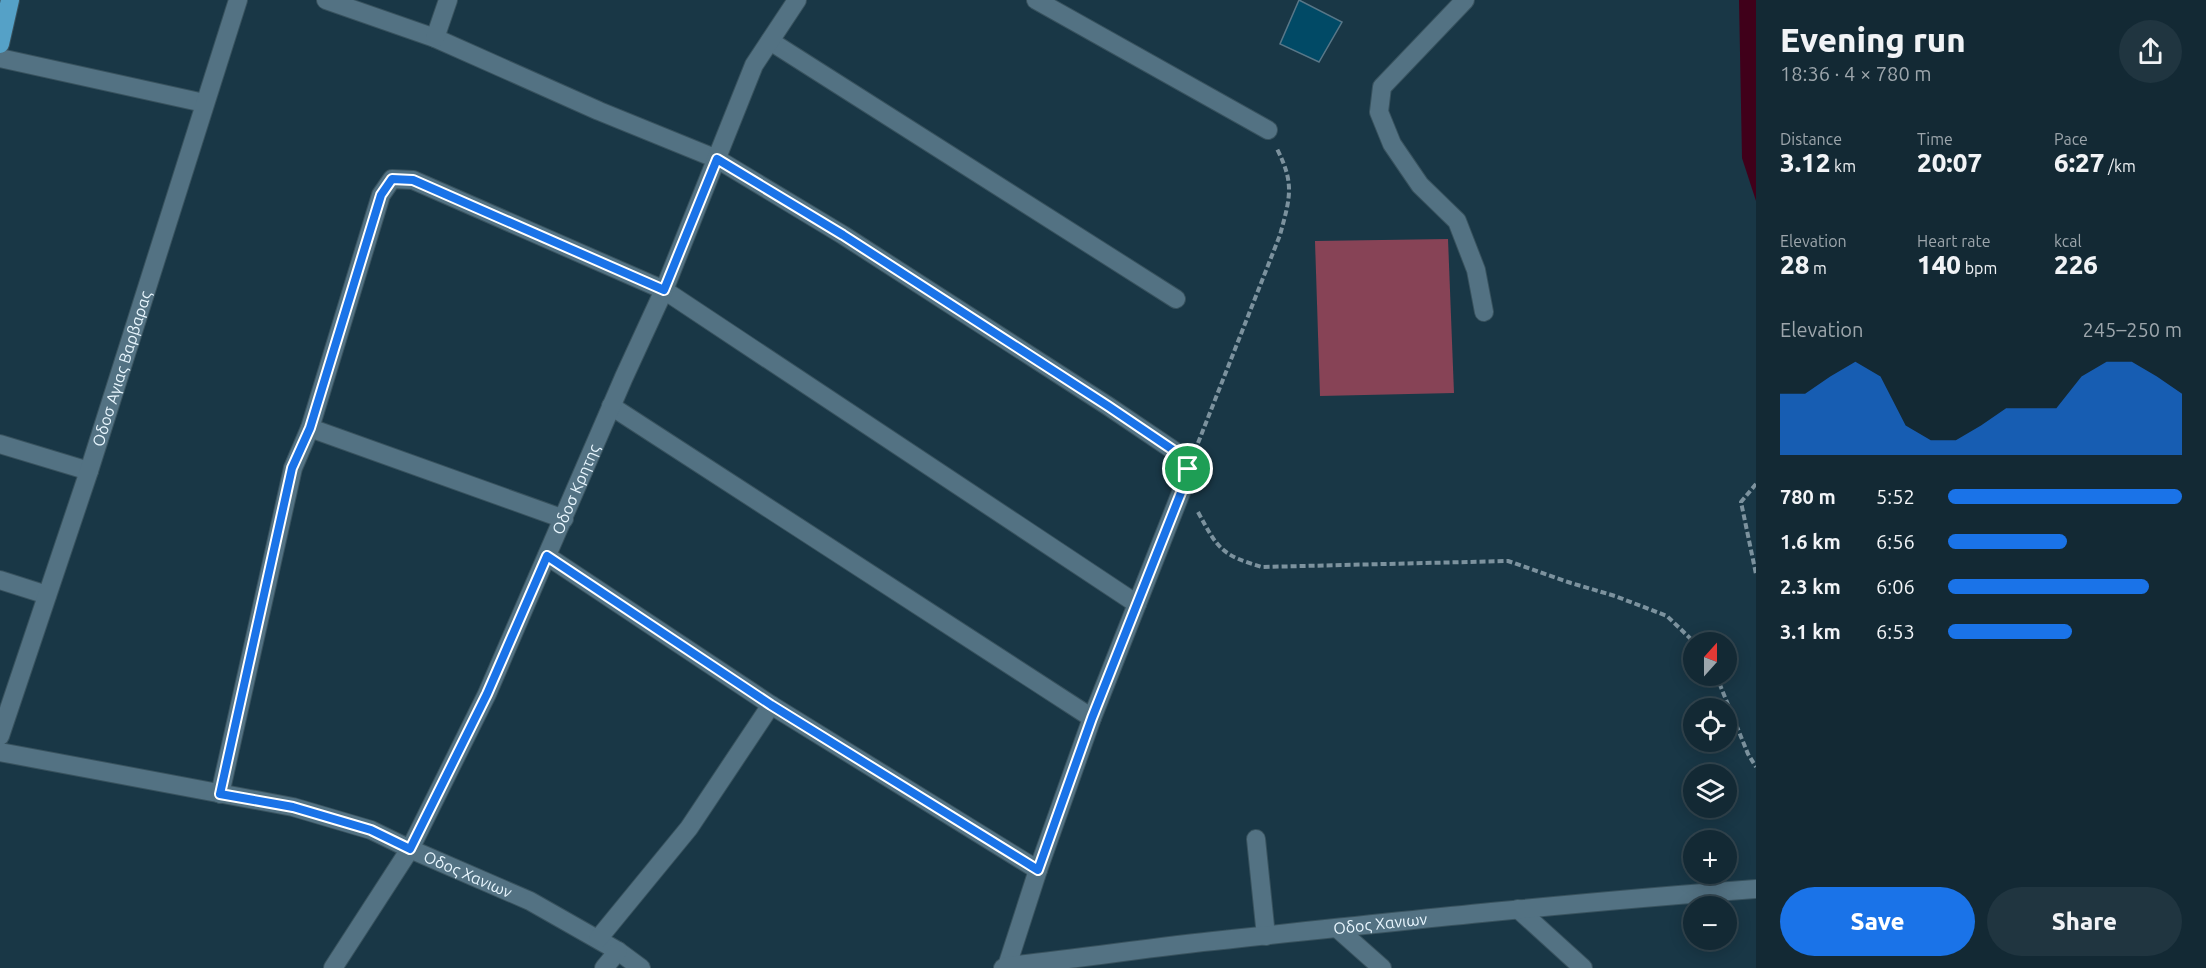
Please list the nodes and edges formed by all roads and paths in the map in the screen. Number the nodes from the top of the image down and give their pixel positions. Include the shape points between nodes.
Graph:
1 (10, 0) edge
2 (238, 0) edge
3 (326, 0) edge
4 (448, 0) edge
5 (797, 0) edge
6 (1036, 0) edge
7 (1465, 0) edge
8 (435, 38) junction
9 (771, 40) junction
10 (0, 45) edge
11 (0, 58) edge
12 (204, 103) junction
13 (1268, 130) joint
14 (717, 159) junction
15 (664, 290) junction
16 (1176, 299) dead end
17 (1484, 312) dead end
18 (611, 406) junction
19 (310, 428) junction
20 (0, 444) edge
21 (1184, 469) junction
22 (89, 471) junction
23 (1756, 484) edge
24 (564, 519) junction
25 (547, 556) junction
26 (1756, 574) edge
27 (0, 580) edge
28 (47, 595) junction
29 (1137, 604) junction
30 (1683, 632) edge
31 (1720, 686) edge
32 (771, 705) junction
33 (1092, 718) junction
34 (0, 736) edge
35 (0, 752) edge
36 (1756, 767) edge
37 (220, 794) junction
38 (1256, 838) dead end
39 (410, 849) junction
40 (1038, 870) junction
41 (1756, 889) edge
42 (1518, 909) junction
43 (1338, 929) junction
44 (1266, 936) junction
45 (598, 939) junction
46 (618, 951) junction
47 (1005, 967) edge
48 (333, 968) edge
49 (604, 968) edge
50 (641, 968) edge
51 (1382, 968) edge
52 (1583, 968) edge

1 - 10 main road
2 - 12 street, Οδοσ Αγιας Βαρβαρας
3 - 8 street
4 - 8 street
5 - 9 street, Οδοσ Κρητης
6 - 13 street
7 - 17 street via 1382,87 1379,112 1392,144 1420,185 1457,221 1476,270
8 - 14 street
9 - 14 street, Οδοσ Κρητης via 754,65
9 - 16 street
11 - 12 street
12 - 22 street, Οδοσ Αγιας Βαρβαρας
13 - 21 path via 1290,182 1288,206 1280,235
14 - 15 street, Οδοσ Κρητης
14 - 21 street via 843,235 1108,406
15 - 18 street, Οδοσ Κρητης
15 - 19 street via 413,180 392,179 381,195
15 - 29 street
18 - 24 street, Οδοσ Κρητης
18 - 33 street
19 - 24 street
19 - 37 street via 292,468
20 - 22 street
21 - 29 street
21 - 30 path via 1215,543 1235,560 1262,567 1508,561 1666,616
22 - 28 street, Οδοσ Αγιας Βαρβαρας
23 - 26 path via 1741,502
24 - 25 street, Οδοσ Κρητης
25 - 32 street
25 - 39 street, Οδοσ Κρητης via 487,694
27 - 28 street
28 - 34 street, Οδοσ Αγιας Βαρβαρας
29 - 33 street
31 - 36 path
32 - 40 street
32 - 45 street via 689,828
33 - 40 street
35 - 37 street, Οδος Χανιων
37 - 39 street, Οδος Χανιων via 293,807 371,830
38 - 44 street
39 - 45 street, Οδος Χανιων via 530,901
39 - 48 street, Οδοσ Κρητης
40 - 47 street
41 - 42 street, Οδος Χανιων
42 - 43 street, Οδος Χανιων
42 - 52 street
43 - 44 street, Οδος Χανιων
43 - 51 street
44 - 47 street, Οδος Χανιων
45 - 46 street, Οδος Χανιων
46 - 49 street
46 - 50 street, Οδος Χανιων

